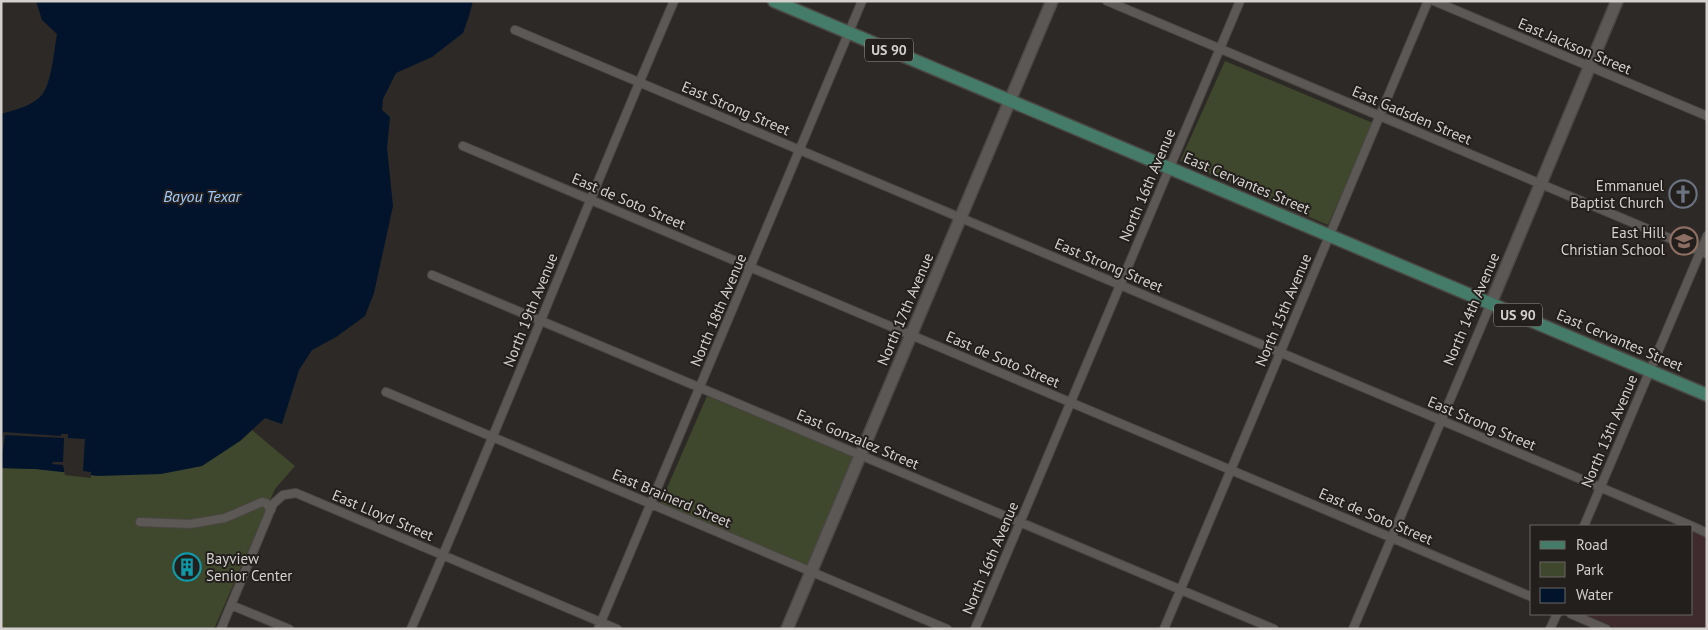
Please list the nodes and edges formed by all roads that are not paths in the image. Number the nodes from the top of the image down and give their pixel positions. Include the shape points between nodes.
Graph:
1 (674, 1) edge
2 (774, 1) edge
3 (862, 1) edge
4 (1052, 1) edge
5 (1107, 1) edge
6 (1240, 1) edge
7 (1428, 1) edge
8 (1434, 1) edge
9 (1617, 1) edge
10 (515, 30) dead end
11 (849, 33) junction
12 (1220, 49) junction
13 (1589, 67) junction
14 (639, 82) junction
15 (1010, 100) junction
16 (1380, 116) junction
17 (1707, 116) edge
18 (463, 146) dead end
19 (800, 150) junction
20 (1170, 168) junction
21 (1540, 184) junction
22 (589, 200) junction
23 (960, 218) junction
24 (1330, 235) junction
25 (1707, 236) edge
26 (1704, 253) edge
27 (751, 268) junction
28 (432, 275) dead end
29 (1120, 285) junction
30 (1491, 303) junction
31 (540, 320) junction
32 (911, 335) junction
33 (1280, 353) junction
34 (1650, 370) junction
35 (700, 387) junction
36 (386, 392) dead end
37 (1707, 394) edge
38 (1071, 403) junction
39 (1441, 420) junction
40 (494, 437) junction
41 (860, 455) junction
42 (1231, 470) junction
43 (1600, 488) junction
44 (651, 504) junction
45 (271, 510) junction
46 (140, 522) dead end
47 (1020, 522) junction
48 (1584, 525) edge
49 (1690, 525) edge
50 (1693, 526) edge
51 (1707, 533) edge
52 (1392, 538) junction
53 (443, 555) junction
54 (811, 571) junction
55 (1180, 589) junction
56 (1530, 596) edge
57 (231, 604) junction
58 (1557, 615) edge
59 (1572, 615) edge
60 (600, 625) edge
61 (221, 629) edge
62 (289, 629) edge
63 (410, 629) edge
64 (617, 629) edge
65 (787, 629) edge
66 (947, 629) edge
67 (975, 629) edge
68 (1164, 629) edge
69 (1274, 629) edge
70 (1353, 629) edge
71 (1550, 629) edge
72 (1606, 629) edge

1 - 14 street, North 19th Avenue
2 - 11 main road, East Cervantes Street / US 90
3 - 11 street, North 18th Avenue
4 - 15 street, North 17th Avenue
5 - 12 street, East Gadsden Street
6 - 12 street, North 16th Avenue
7 - 16 street, North 15th Avenue
8 - 13 street, East Jackson Street
9 - 13 street, North 14th Avenue
10 - 14 street, East Strong Street
11 - 15 main road, East Cervantes Street / US 90
11 - 19 street, North 18th Avenue
12 - 16 street, East Gadsden Street
12 - 20 street, North 16th Avenue
13 - 17 street, East Jackson Street
13 - 21 street, North 14th Avenue
14 - 19 street, East Strong Street
14 - 22 street, North 19th Avenue
15 - 20 main road, East Cervantes Street / US 90
15 - 23 street, North 17th Avenue
16 - 21 street, East Gadsden Street
16 - 24 street, North 15th Avenue
18 - 22 street, East de Soto Street
19 - 23 street, East Strong Street
19 - 27 street, North 18th Avenue
20 - 24 main road, East Cervantes Street / US 90
20 - 29 street, North 16th Avenue
21 - 26 street, East Gadsden Street
21 - 30 street, North 14th Avenue
22 - 27 street, East de Soto Street
22 - 31 street, North 19th Avenue
23 - 29 street, East Strong Street
23 - 32 street, North 17th Avenue
24 - 30 main road, East Cervantes Street / US 90
24 - 33 street, North 15th Avenue
25 - 26 street, North 13th Avenue
26 - 34 street, North 13th Avenue
27 - 32 street, East de Soto Street
27 - 35 street, North 18th Avenue
28 - 31 street, East Gonzalez Street
29 - 33 street, East Strong Street
29 - 38 street, North 16th Avenue
30 - 34 main road, East Cervantes Street / US 90
30 - 39 street, North 14th Avenue
31 - 35 street, East Gonzalez Street
31 - 40 street, North 19th Avenue
32 - 38 street, East de Soto Street
32 - 41 street, North 17th Avenue
33 - 39 street, East Strong Street
33 - 42 street, North 15th Avenue
34 - 37 main road, East Cervantes Street / US 90
34 - 43 street, North 13th Avenue
35 - 41 street, East Gonzalez Street
35 - 44 street, North 18th Avenue
36 - 40 street, East Brainerd Street
38 - 42 street, East de Soto Street
38 - 47 street, North 16th Avenue
39 - 43 street, East Strong Street
39 - 52 street, North 14th Avenue
40 - 44 street, East Brainerd Street
40 - 53 street, North 19th Avenue
41 - 47 street, East Gonzalez Street
41 - 54 street, North 17th Avenue
42 - 52 street, East de Soto Street
42 - 55 street, North 15th Avenue
43 - 48 street, North 13th Avenue
43 - 49 street, East Strong Street
44 - 54 street, East Brainerd Street
44 - 60 street, North 18th Avenue
45 - 46 street via 262,502 225,518 190,524
45 - 53 street, East Lloyd Street via 277,499 296,493
45 - 57 street
47 - 55 street, East Gonzalez Street
47 - 67 street, North 16th Avenue
50 - 51 street, East Strong Street
52 - 56 street, East de Soto Street
52 - 70 street, North 14th Avenue
53 - 60 street, East Lloyd Street
53 - 63 street, North 19th Avenue
54 - 65 street, North 17th Avenue
54 - 66 street, East Brainerd Street
55 - 68 street, North 15th Avenue
55 - 69 street, East Gonzalez Street
57 - 61 street
57 - 62 street
58 - 71 street
59 - 72 street
60 - 64 street, East Lloyd Street

